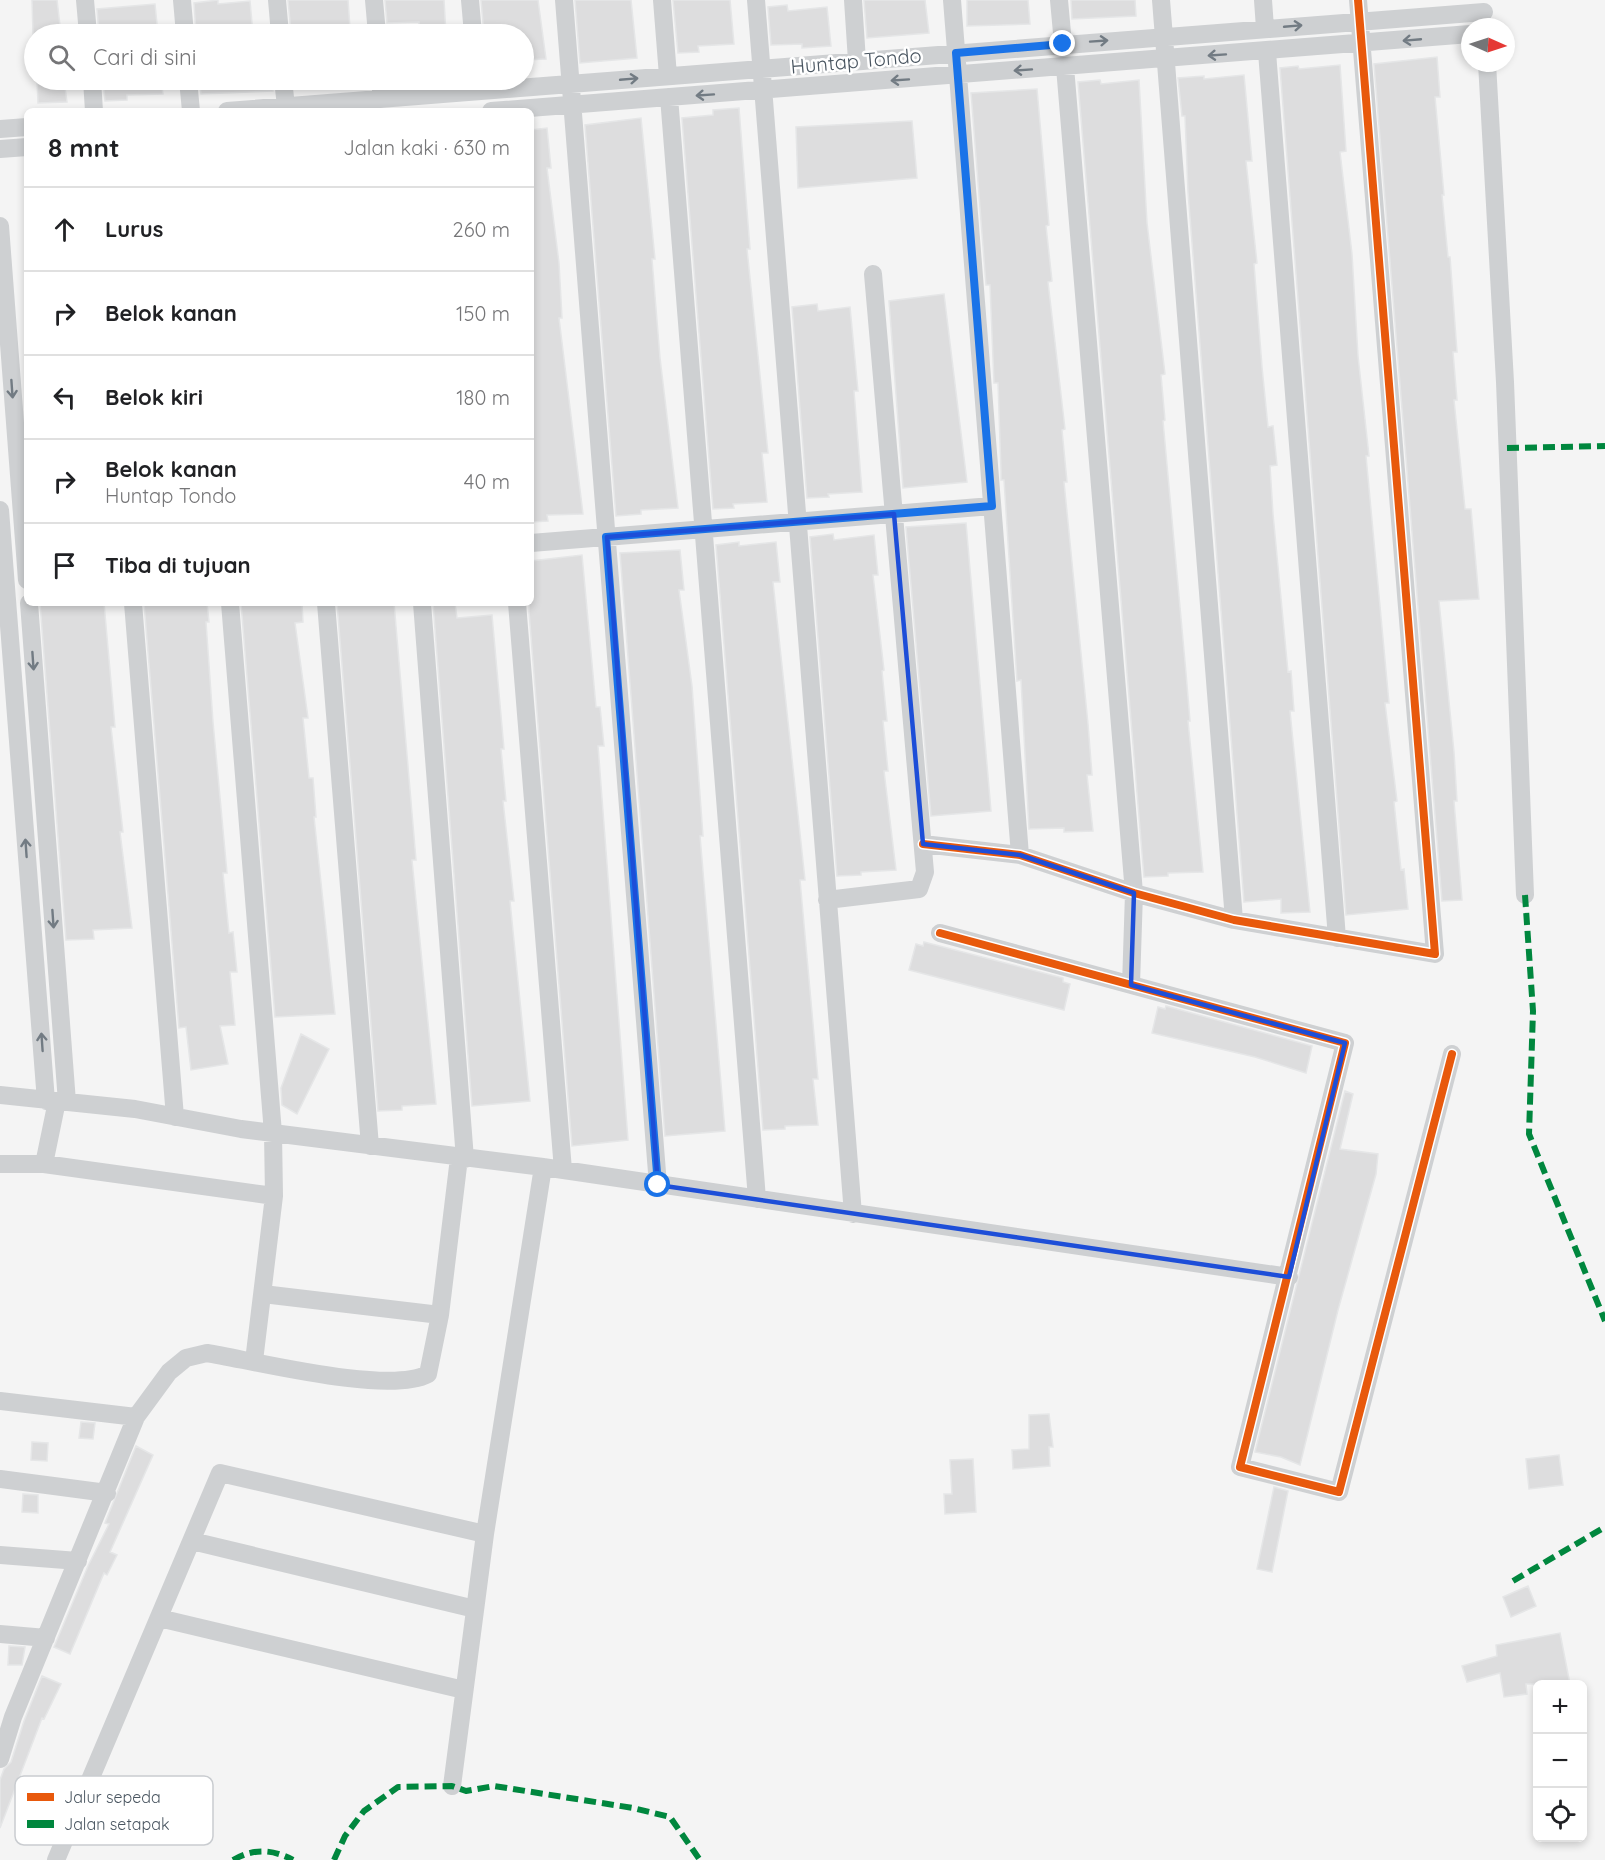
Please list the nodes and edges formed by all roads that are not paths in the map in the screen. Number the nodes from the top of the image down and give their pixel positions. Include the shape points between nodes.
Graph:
1 (85, 0) edge
2 (182, 0) edge
3 (277, 0) edge
4 (374, 0) edge
5 (470, 0) edge
6 (564, 0) edge
7 (662, 0) edge
8 (756, 0) edge
9 (853, 0) edge
10 (952, 0) edge
11 (1059, 0) edge
12 (1161, 0) edge
13 (1263, 0) edge
14 (1358, 0) edge
15 (1484, 13) edge
16 (1359, 21) junction
17 (87, 24) edge
18 (184, 24) edge
19 (279, 24) edge
20 (376, 24) edge
21 (472, 24) edge
22 (1265, 28) junction
23 (1461, 35) edge
24 (1164, 36) junction
25 (1063, 44) junction
26 (1361, 44) junction
27 (1267, 52) junction
28 (956, 53) junction
29 (1166, 59) junction
30 (857, 61) junction
31 (1065, 67) junction
32 (761, 68) junction
33 (1488, 72) edge
34 (958, 75) junction
35 (668, 76) junction
36 (534, 84) edge
37 (570, 84) junction
38 (93, 90) edge
39 (189, 90) edge
40 (284, 90) edge
41 (381, 90) edge
42 (453, 90) edge
43 (763, 90) junction
44 (669, 98) junction
45 (382, 105) edge
46 (572, 105) junction
47 (286, 106) junction
48 (94, 108) edge
49 (191, 108) edge
50 (262, 108) edge
51 (532, 108) edge
52 (24, 127) edge
53 (0, 129) edge
54 (24, 147) edge
55 (0, 149) edge
56 (0, 226) edge
57 (873, 274) dead end
58 (992, 506) junction
59 (0, 510) edge
60 (894, 514) junction
61 (797, 522) junction
62 (704, 529) junction
63 (606, 537) junction
64 (24, 541) edge
65 (534, 543) edge
66 (29, 606) edge
67 (133, 606) edge
68 (230, 606) edge
69 (326, 606) edge
70 (422, 606) edge
71 (517, 606) edge
72 (923, 844) junction
73 (1020, 855) junction
74 (1134, 892) junction
75 (1525, 895) dead end
76 (827, 900) junction
77 (1234, 920) junction
78 (940, 933) dead end
79 (1337, 938) junction
80 (1131, 985) junction
81 (1452, 1054) dead end
82 (0, 1095) edge
83 (57, 1101) junction
84 (175, 1117) junction
85 (273, 1133) junction
86 (370, 1146) junction
87 (462, 1159) junction
88 (0, 1164) edge
89 (44, 1164) junction
90 (543, 1167) junction
91 (563, 1170) junction
92 (658, 1185) junction
93 (274, 1196) junction
94 (758, 1199) junction
95 (854, 1214) junction
96 (1289, 1277) junction
97 (263, 1294) junction
98 (440, 1315) junction
99 (254, 1361) junction
100 (0, 1401) edge
101 (136, 1417) junction
102 (0, 1479) edge
103 (107, 1493) junction
104 (484, 1534) junction
105 (192, 1541) junction
106 (0, 1555) edge
107 (78, 1561) junction
108 (475, 1610) junction
109 (159, 1618) junction
110 (0, 1634) edge
111 (46, 1638) junction
112 (464, 1690) junction
113 (6, 1717) edge
114 (0, 1760) edge
115 (92, 1776) edge
116 (452, 1786) dead end
117 (62, 1845) edge
118 (56, 1860) edge

1 - 17 street
2 - 18 street
3 - 19 street
4 - 20 street
5 - 21 street
6 - 37 street
7 - 35 street
8 - 32 street
9 - 30 street
10 - 28 street
11 - 25 street
12 - 24 street
13 - 22 street
14 - 16 street
15 - 16 street, Huntap Tondo
22 -> 16 street, Huntap Tondo
16 - 26 street
22 - 24 street, Huntap Tondo
23 -> 26 street
25 -> 24 street, Huntap Tondo
24 - 29 street
25 - 28 street, Huntap Tondo
26 - 27 street
26 - 79 street via 1435,954
27 -> 29 street
27 - 79 street
28 - 30 street, Huntap Tondo
28 - 34 street
29 - 31 street
29 - 77 street
30 - 32 street, Huntap Tondo
31 -> 34 street
31 - 74 street
32 - 35 street, Huntap Tondo
32 - 43 street
33 - 75 street via 1505,382
34 -> 43 street
34 - 58 street
37 -> 35 street, Huntap Tondo
36 - 37 street, Huntap Tondo
37 - 46 street
38 - 48 street
39 - 49 street
40 - 47 street
41 - 45 street
42 - 45 street, Huntap Tondo
43 -> 44 street
43 - 61 street
44 - 46 street
44 - 62 street
45 - 47 street, Huntap Tondo
46 - 51 street
46 - 63 street
47 - 50 street, Huntap Tondo
52 - 53 street
54 - 55 street
56 -> 64 street
57 - 60 street
58 - 60 street
58 - 73 street
83 -> 59 street
60 - 61 street
60 - 72 street
61 - 62 street
61 - 76 street
62 - 63 street
62 - 94 street
63 - 65 street
63 - 92 street
66 -> 83 street
67 - 84 street
68 - 85 street
69 - 86 street
70 - 87 street
71 - 91 street
72 - 73 street
72 - 76 street via 925,872 919,889
73 - 74 street
74 - 77 street
74 - 80 street
76 - 95 street
77 - 79 street
78 - 80 street
80 - 96 street via 1345,1043
81 - 96 street via 1339,1492 1240,1467
82 - 83 street
83 - 84 street
83 - 89 street
84 - 85 street
85 - 86 street
85 - 93 street
86 - 87 street
87 - 90 street
87 - 98 street
88 - 89 street
89 - 93 street
90 - 91 street
90 - 104 street
91 - 92 street
92 - 94 street
93 - 97 street
94 - 95 street
95 - 96 street
97 - 98 street
97 - 99 street
98 - 99 street via 428,1374 413,1379 375,1382
99 - 101 street via 207,1353 186,1358 169,1372
100 - 101 street
101 - 103 street
102 - 103 street
103 - 107 street
104 - 105 street via 220,1473
104 - 108 street
105 - 108 street
105 - 109 street
106 - 107 street
107 - 111 street
108 - 112 street
109 - 112 street
109 - 115 street
110 - 111 street
111 - 113 street
112 - 116 street
113 - 114 street
117 - 118 street

